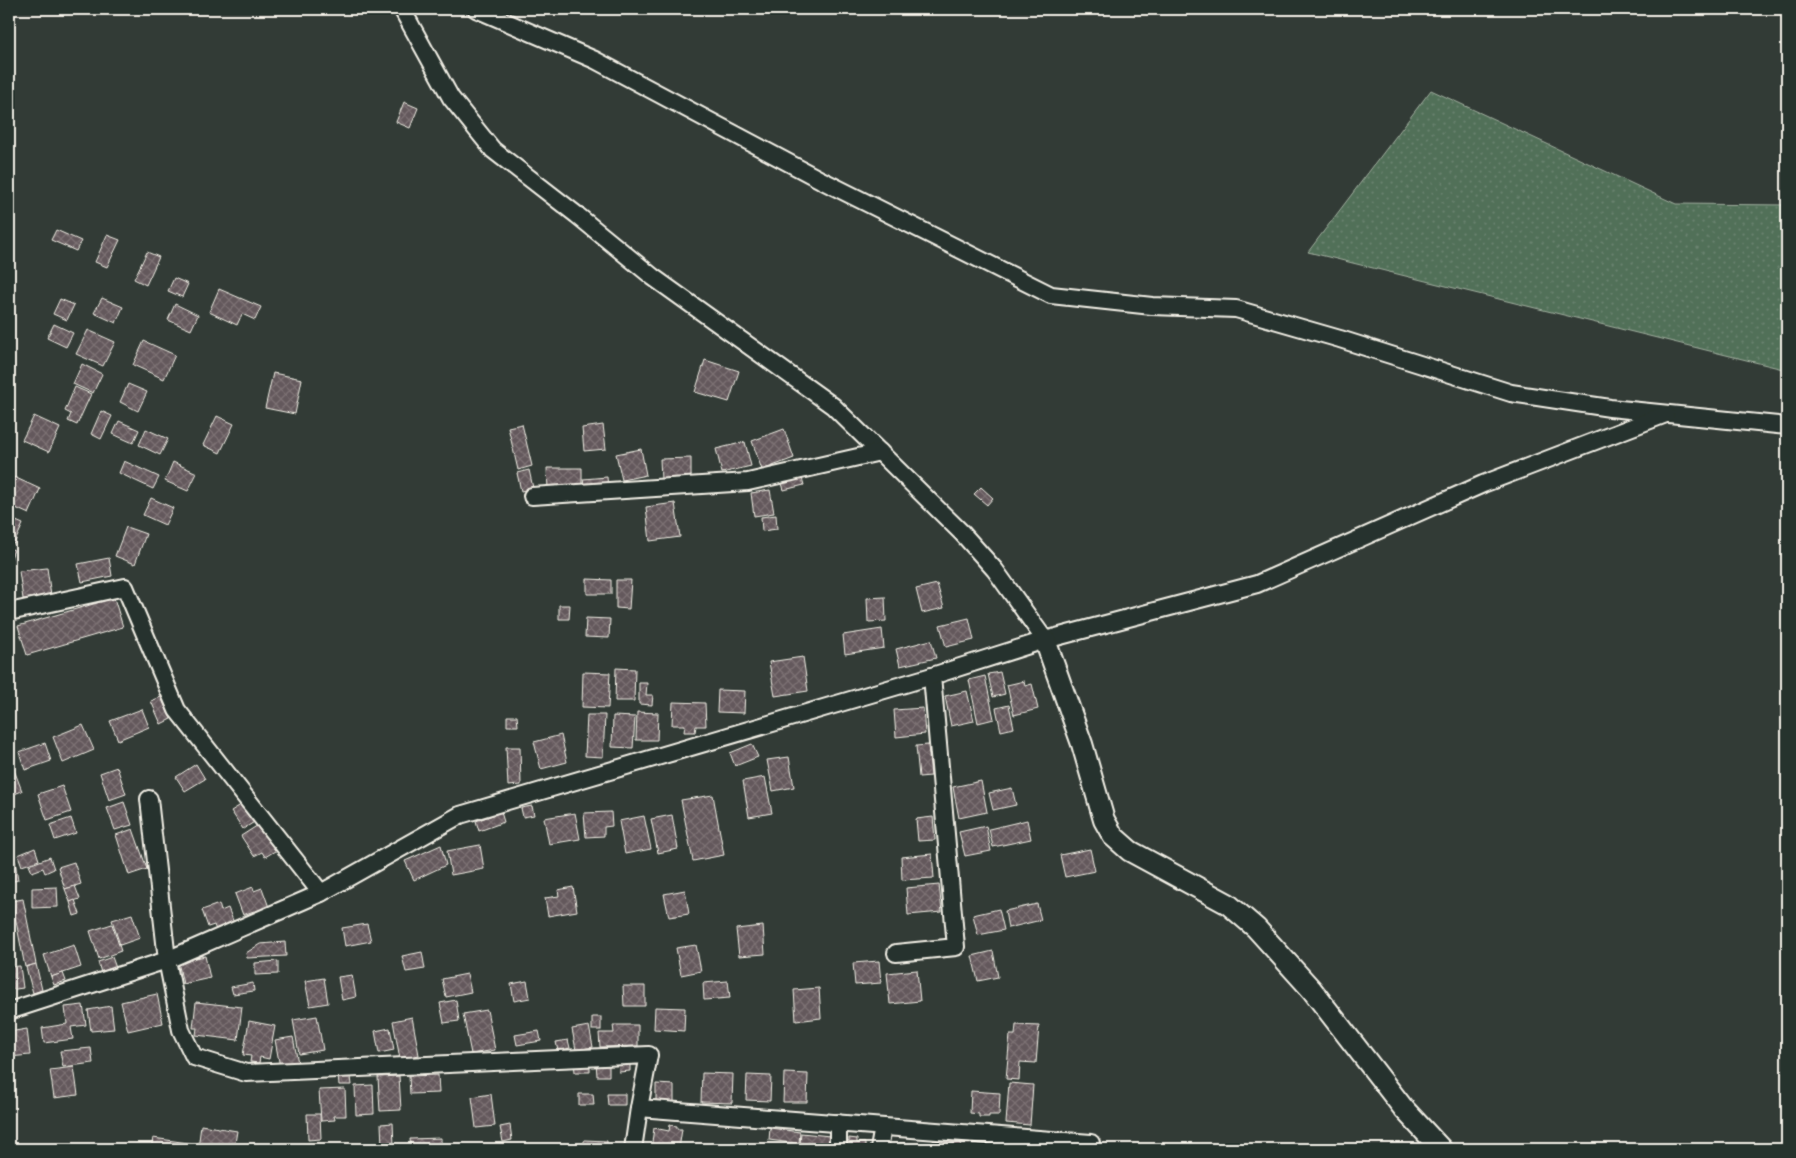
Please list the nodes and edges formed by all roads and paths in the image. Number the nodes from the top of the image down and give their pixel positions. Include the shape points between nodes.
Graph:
1 (402, 9) edge
2 (476, 9) edge
3 (1666, 414) junction
4 (1787, 426) edge
5 (880, 452) junction
6 (532, 496) dead end
7 (9, 612) edge
8 (1045, 640) junction
9 (932, 676) junction
10 (149, 799) dead end
11 (321, 893) junction
12 (896, 953) dead end
13 (167, 960) junction
14 (9, 1011) edge
15 (639, 1108) junction
16 (838, 1123) junction
17 (883, 1127) junction
18 (1091, 1143) dead end
19 (633, 1149) edge
20 (838, 1149) edge
21 (880, 1149) edge
22 (1441, 1149) edge

1 - 5 street via 451,98 493,150 653,277 833,406
2 - 3 street via 595,60 821,180 1051,295 1152,306 1236,309 1511,393
3 - 4 street
3 - 8 street via 1483,484 1257,584
5 - 6 street via 748,482
5 - 8 street via 988,563
7 - 11 street via 126,587 177,710
8 - 9 street
8 - 22 street via 1082,744 1104,820 1114,836 1130,852 1228,904 1256,928 1312,990 1404,1109
9 - 11 street via 460,815
9 - 12 street via 956,947
10 - 13 street
11 - 13 street
13 - 14 street
13 - 15 street via 180,1030 194,1057 246,1073 649,1055
15 - 16 street
15 - 19 street
16 - 17 street
16 - 20 street
17 - 18 street
17 - 21 street

